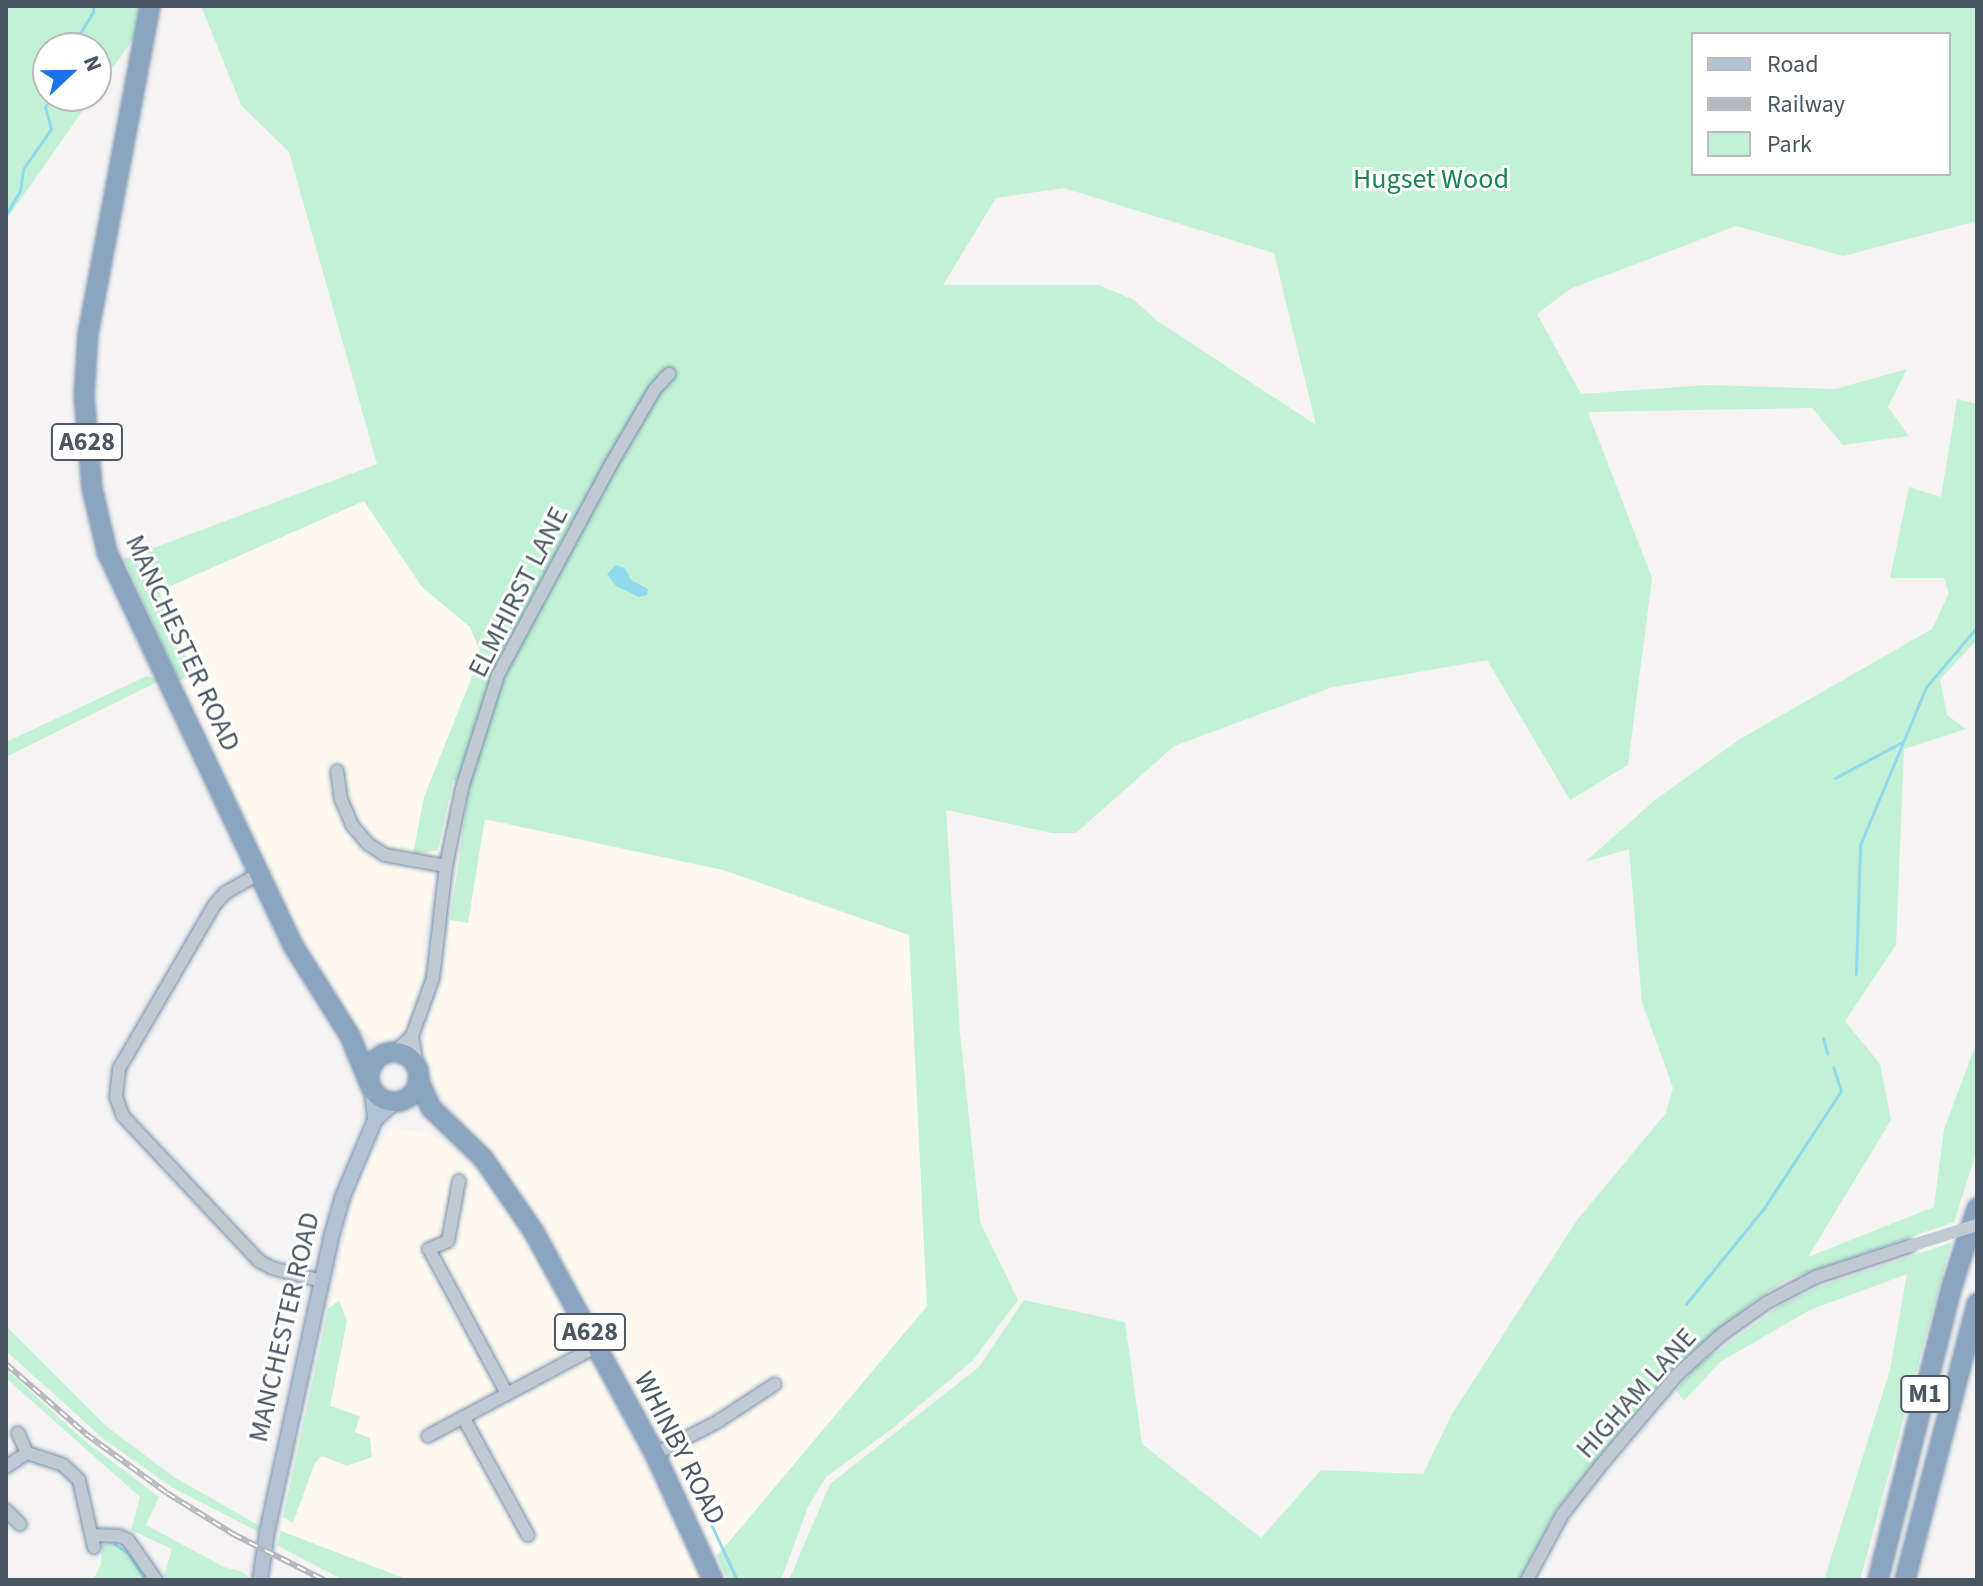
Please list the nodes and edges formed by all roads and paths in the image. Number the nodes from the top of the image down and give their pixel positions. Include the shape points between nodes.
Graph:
1 (150, 6) edge
2 (669, 374) dead end
3 (337, 771) dead end
4 (446, 866) junction
5 (260, 873) junction
6 (350, 1036) junction
7 (412, 1036) junction
8 (392, 1053) junction
9 (418, 1074) junction
10 (371, 1086) junction
11 (398, 1102) junction
12 (431, 1108) junction
13 (375, 1120) junction
14 (459, 1181) dead end
15 (1977, 1208) edge
16 (1977, 1225) edge
17 (322, 1281) junction
18 (1977, 1303) edge
19 (597, 1346) junction
20 (775, 1384) dead end
21 (507, 1394) junction
22 (463, 1417) junction
23 (18, 1433) dead end
24 (428, 1436) dead end
25 (27, 1453) junction
26 (655, 1454) junction
27 (6, 1467) edge
28 (6, 1510) edge
29 (20, 1524) dead end
30 (528, 1535) dead end
31 (156, 1580) edge
32 (260, 1580) edge
33 (713, 1580) edge
34 (1527, 1580) edge
35 (1878, 1580) edge
36 (1905, 1580) edge

1 - 5 highway, MANCHESTER ROAD / A628 via 88,333 84,396 92,488 107,552
2 - 4 street, ELMHIRST LANE via 610,466 508,654 462,788
3 - 4 street via 352,825 368,844 385,855
4 - 7 street, ELMHIRST LANE via 433,978
5 - 6 highway, MANCHESTER ROAD / A628 via 308,973
5 - 17 street via 215,904 119,1069 116,1097 123,1116 259,1261
6 - 8 highway via 376,1051
6 - 10 highway, MANCHESTER ROAD / A628
7 - 8 street, ELMHIRST LANE
7 - 9 street, ELMHIRST LANE
8 - 9 highway via 407,1056
8 - 10 highway via 374,1062
9 - 11 highway, MANCHESTER ROAD via 414,1091
9 - 12 highway, WHINBY ROAD / A628
10 - 11 highway, A628 via 381,1099
10 - 13 main road, MANCHESTER ROAD
11 - 12 highway, WHINBY ROAD / A628
11 - 13 main road, MANCHESTER ROAD
12 - 19 highway, WHINBY ROAD / A628 via 509,1191
13 - 17 main road, MANCHESTER ROAD via 342,1198
14 - 21 street via 448,1241 429,1249
15 - 35 highway, M1 via 1952,1286
16 - 34 street, HIGHAM LANE, bridge via 1816,1277 1721,1335 1678,1374 1591,1478 1562,1515
17 - 32 main road, MANCHESTER ROAD
18 - 36 highway, M1
19 - 21 street
19 - 26 highway, WHINBY ROAD / A628
20 - 26 street
21 - 22 street
22 - 24 street
22 - 30 street
23 - 25 street
25 - 27 street
25 - 31 street via 63,1465 79,1480 93,1541 119,1536 128,1540
26 - 33 highway, WHINBY ROAD / A628
28 - 29 street

